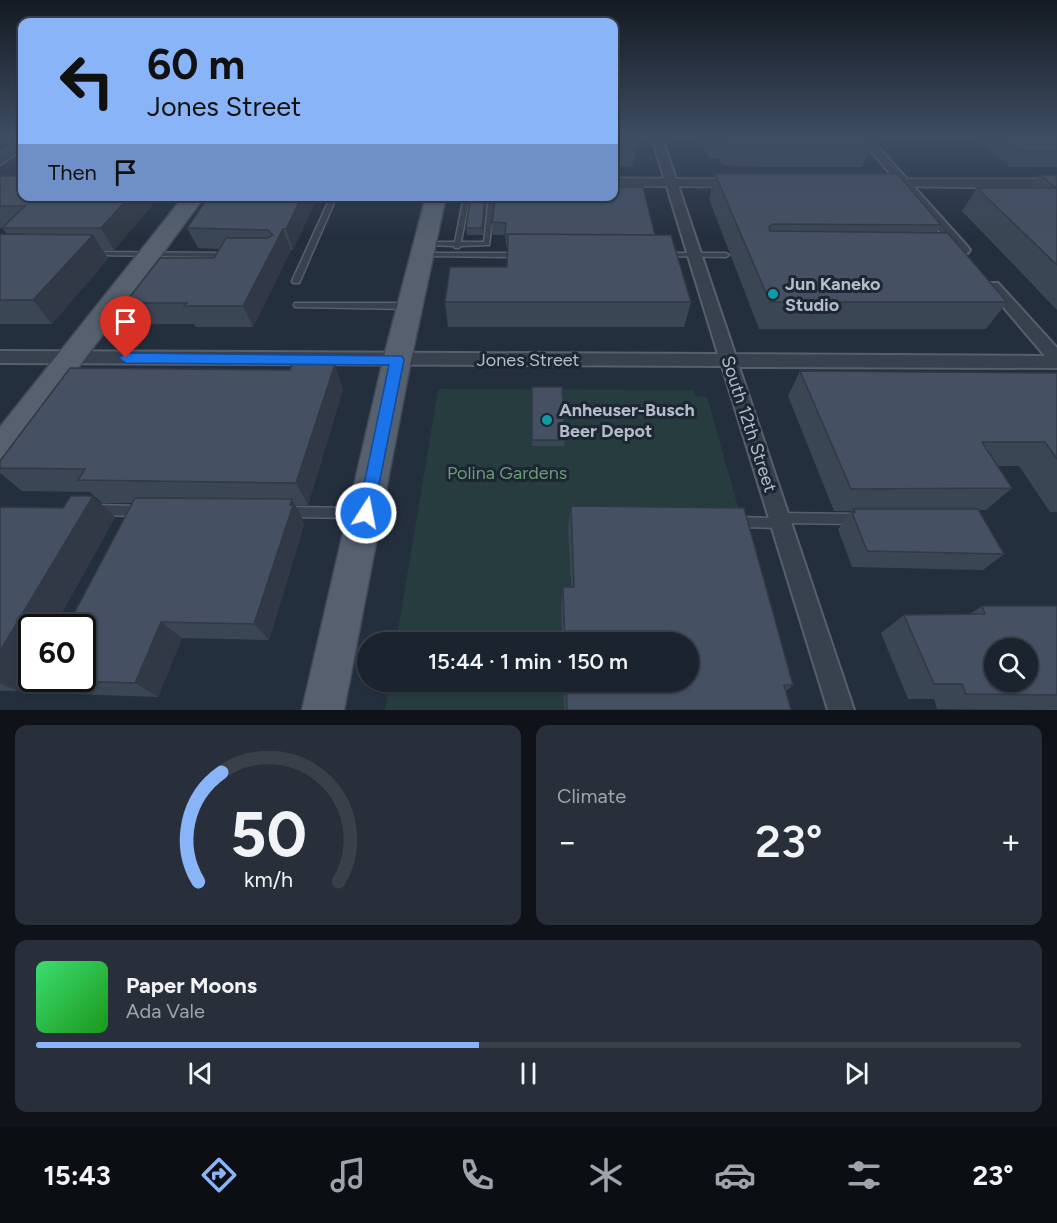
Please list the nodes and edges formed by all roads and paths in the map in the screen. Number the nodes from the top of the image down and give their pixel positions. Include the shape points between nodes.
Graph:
1 (667, 171) edge
2 (894, 171) edge
3 (618, 182) edge
4 (671, 183) junction
5 (752, 183) edge
6 (868, 183) edge
7 (905, 184) junction
8 (1057, 184) edge
9 (191, 201) edge
10 (332, 201) edge
11 (435, 201) edge
12 (474, 201) edge
13 (492, 201) edge
14 (458, 244) junction
15 (425, 249) junction
16 (89, 254) edge
17 (150, 254) junction
18 (230, 255) edge
19 (456, 255) junction
20 (525, 255) edge
21 (663, 255) edge
22 (694, 255) junction
23 (726, 255) dead end
24 (296, 281) dead end
25 (298, 305) dead end
26 (411, 306) junction
27 (0, 357) edge
28 (71, 357) junction
29 (397, 360) junction
30 (729, 361) junction
31 (1057, 361) edge
32 (0, 450) edge
33 (91, 510) edge
34 (150, 511) edge
35 (282, 512) edge
36 (366, 513) junction
37 (861, 519) edge
38 (780, 520) junction
39 (722, 522) edge
40 (323, 710) edge
41 (841, 710) edge

1 - 4 street, South 12th Street
2 - 7 street
3 - 4 street
4 - 5 street
4 - 22 street, South 12th Street
6 - 7 street
7 - 8 street
7 - 31 street
9 - 17 main road
10 - 24 lane
11 - 15 main road
12 - 14 lane via 465,202 465,224
13 - 14 lane via 487,244
14 - 15 lane
14 - 19 lane
15 - 19 lane
15 - 26 main road
16 - 17 lane
17 - 18 lane
17 - 28 main road
19 - 20 lane
21 - 22 lane
22 - 23 lane
22 - 30 street, South 12th Street
25 - 26 lane
26 - 29 main road
27 - 28 street, Jones Street
28 - 29 street, Jones Street
28 - 32 main road
29 - 30 street, Jones Street
29 - 36 main road
30 - 31 street, Jones Street
30 - 38 street, South 12th Street
33 - 34 lane
35 - 36 lane
36 - 40 main road
37 - 38 lane
38 - 39 lane
38 - 41 street, South 12th Street

